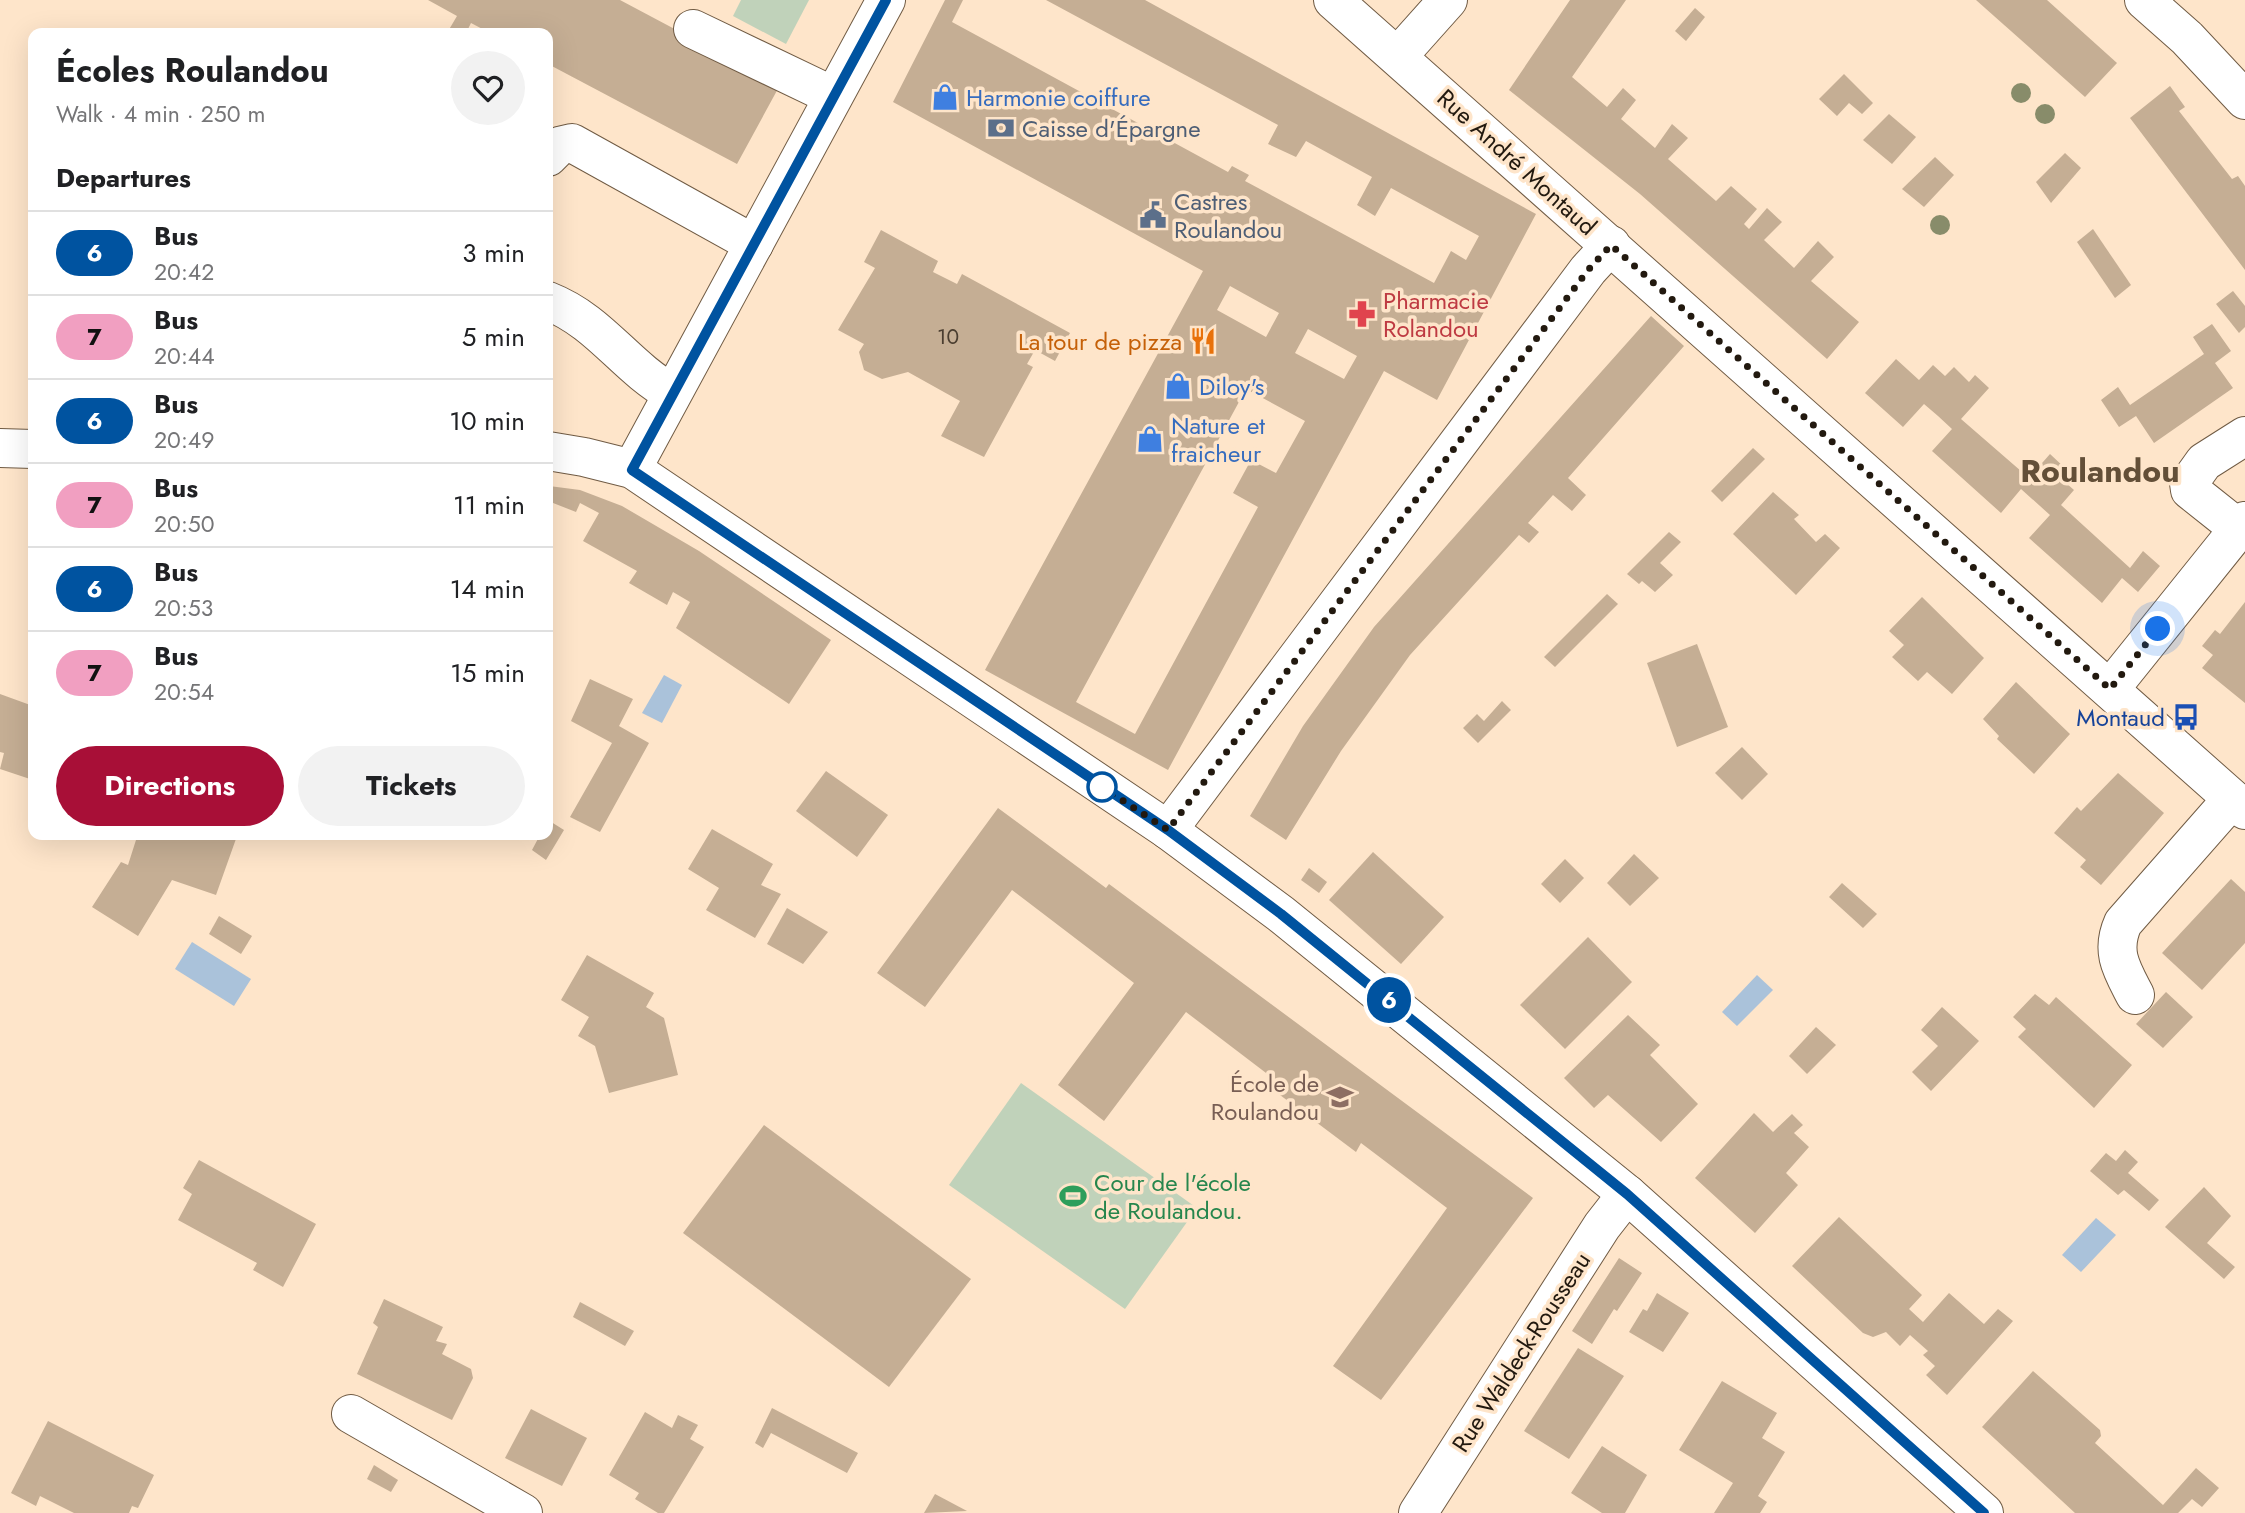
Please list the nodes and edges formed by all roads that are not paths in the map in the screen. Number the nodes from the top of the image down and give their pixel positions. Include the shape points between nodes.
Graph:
1 (886, 0) edge
2 (1334, 0) edge
3 (1448, 0) edge
4 (2144, 0) edge
5 (693, 29) dead end
6 (1398, 56) junction
7 (834, 96) junction
8 (2245, 100) edge
9 (553, 152) edge
10 (754, 244) junction
11 (1611, 245) junction
12 (553, 303) edge
13 (672, 393) junction
14 (2245, 436) edge
15 (0, 448) edge
16 (28, 449) edge
17 (553, 452) edge
18 (632, 470) junction
19 (2242, 525) edge
20 (2110, 689) junction
21 (2239, 805) edge
22 (1168, 830) junction
23 (2135, 995) dead end
24 (1627, 1194) junction
25 (351, 1413) dead end
26 (523, 1513) edge
27 (1418, 1513) edge
28 (1984, 1513) edge

1 - 7 street
2 - 6 street, Rue André Montaud
3 - 6 street
4 - 8 street
5 - 7 street
6 - 11 street, Rue André Montaud
7 - 10 street
9 - 10 street via 572,144
10 - 13 street
11 - 20 street, Rue André Montaud
11 - 22 street
12 - 13 street via 573,311 649,380
13 - 18 street
14 - 19 street via 2204,462 2189,483 2190,490
15 - 16 street
17 - 18 street
18 - 22 street
19 - 20 street
20 - 21 street, Rue André Montaud
21 - 23 street, Rue André Montaud via 2123,923 2116,952
22 - 24 street via 1291,922
24 - 27 street, Rue Waldeck-Rousseau
24 - 28 street
25 - 26 street

